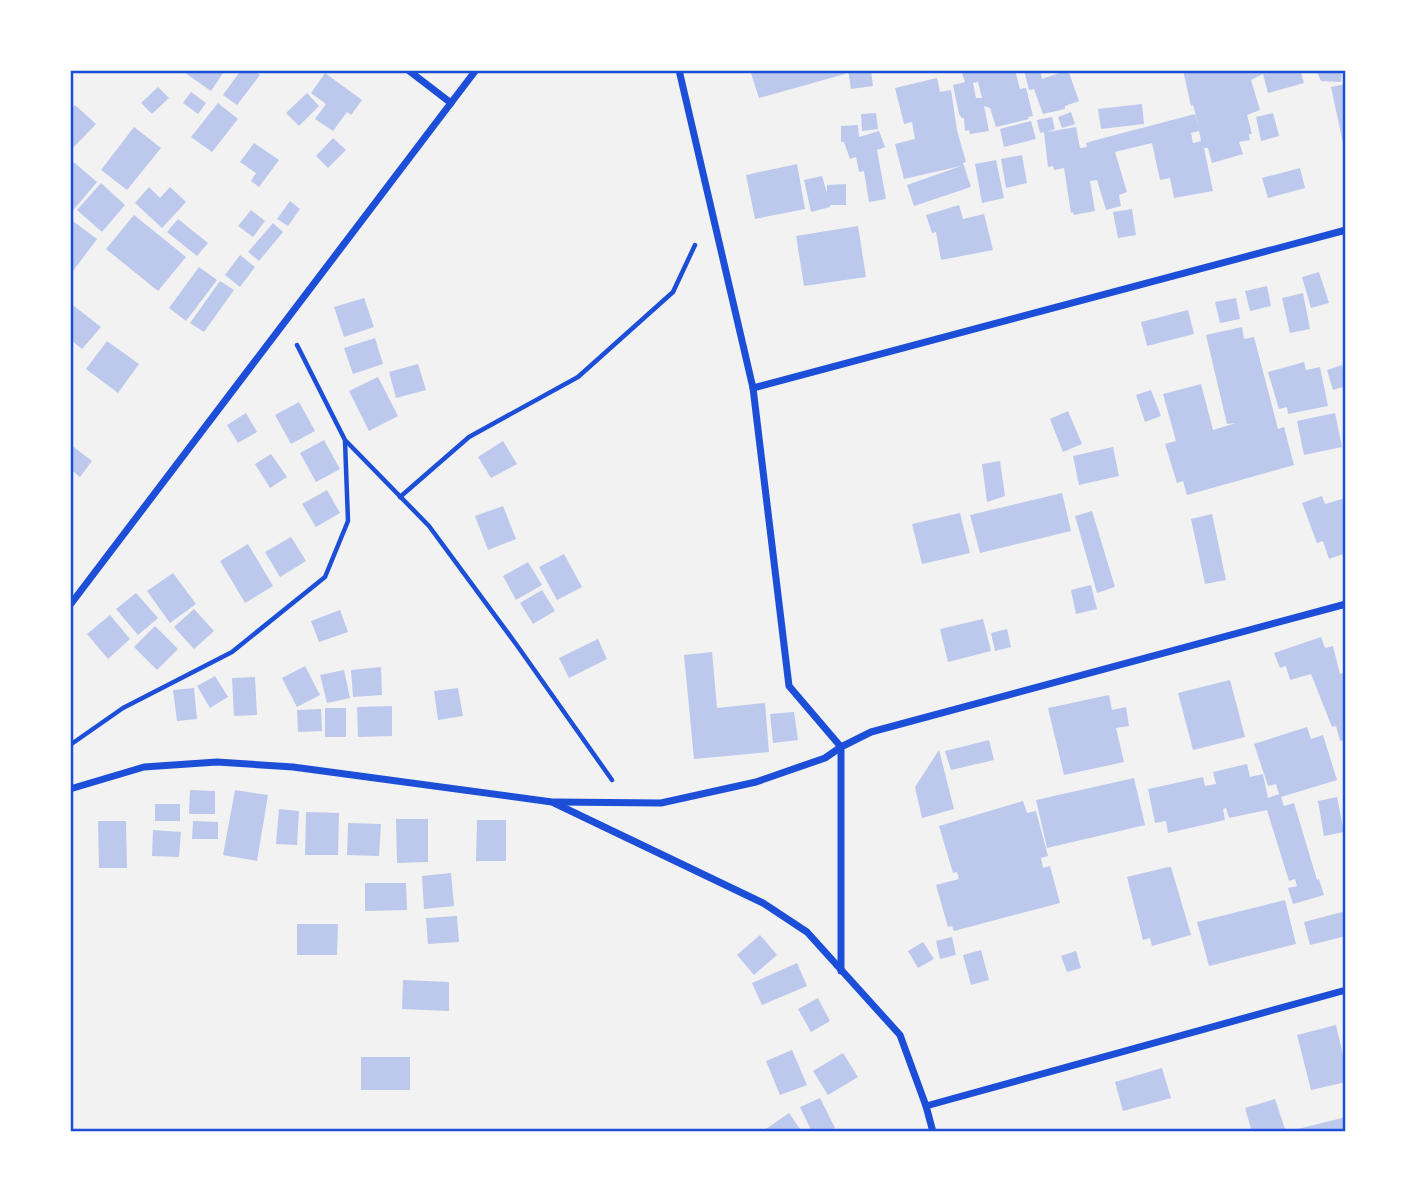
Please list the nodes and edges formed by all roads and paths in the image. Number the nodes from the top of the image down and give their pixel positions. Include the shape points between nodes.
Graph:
1 (408, 70) edge
2 (476, 70) edge
3 (679, 70) edge
4 (451, 103) junction
5 (712, 210) junction
6 (1346, 230) edge
7 (285, 322) junction
8 (753, 388) junction
9 (345, 440) junction
10 (400, 497) junction
11 (1346, 604) edge
12 (70, 606) edge
13 (70, 744) edge
14 (841, 747) junction
15 (70, 789) edge
16 (552, 802) junction
17 (636, 803) junction
18 (841, 972) junction
19 (1346, 990) edge
20 (926, 1106) junction
21 (933, 1132) edge

1 - 4 street
2 - 4 street
3 - 5 street
4 - 7 street
5 - 8 street
5 - 10 path via 673,292 578,377 469,438
6 - 8 street
7 - 9 path
7 - 12 street
8 - 14 street via 789,686
9 - 10 path
9 - 13 path via 348,521 325,577 232,652 123,708
10 - 17 path via 429,526 607,775
11 - 14 street via 871,732
14 - 17 street via 825,758 756,782 661,803
14 - 18 street
15 - 16 street via 144,767 217,762 293,767
16 - 17 street
16 - 18 street via 763,903 807,932
18 - 20 street via 900,1035
19 - 20 street
20 - 21 street

